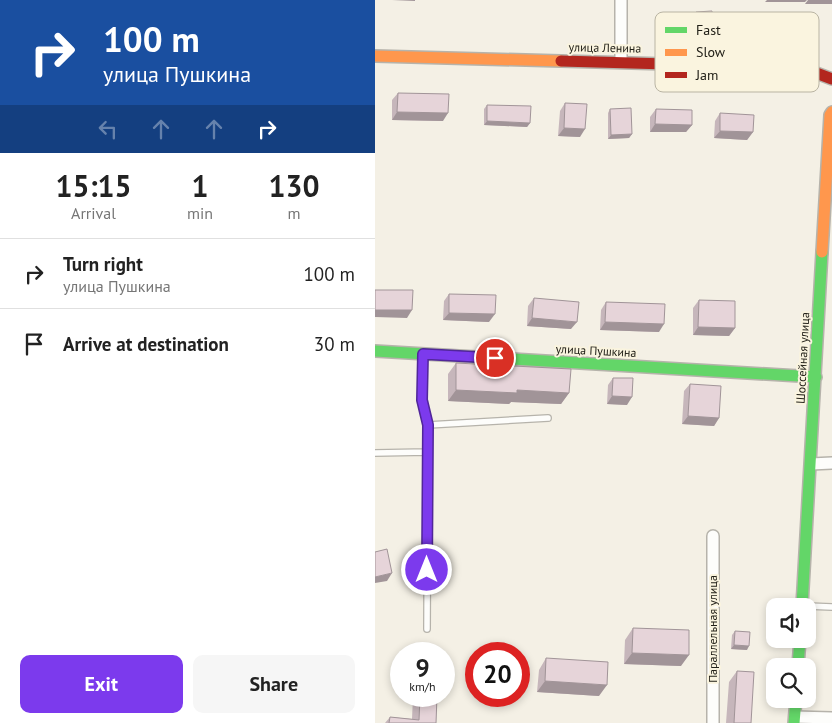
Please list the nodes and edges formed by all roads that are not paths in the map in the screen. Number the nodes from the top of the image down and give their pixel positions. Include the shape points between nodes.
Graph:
1 (621, 0) edge
2 (375, 56) edge
3 (621, 62) junction
4 (655, 63) edge
5 (819, 74) edge
6 (832, 79) edge
7 (832, 112) edge
8 (375, 351) edge
9 (423, 354) junction
10 (816, 377) junction
11 (548, 418) dead end
12 (428, 425) junction
13 (427, 452) junction
14 (375, 454) edge
15 (832, 463) edge
16 (811, 464) junction
17 (713, 536) dead end
18 (804, 598) edge
19 (816, 606) edge
20 (832, 607) edge
21 (427, 629) dead end
22 (832, 718) edge
23 (795, 720) edge
24 (713, 723) edge

1 - 3 street
2 - 3 street, улица Ленина
3 - 4 street, улица Ленина
5 - 6 street, улица Ленина
7 - 10 street, Шоссейная улица
8 - 9 street, улица Пушкина
9 - 10 street, улица Пушкина
9 - 12 lane via 422,400
10 - 16 street, Шоссейная улица
11 - 12 lane
12 - 13 lane
13 - 14 lane
13 - 21 lane
15 - 16 street
16 - 18 street, Шоссейная улица
17 - 24 street, Параллельная улица
19 - 20 lane
22 - 23 street

